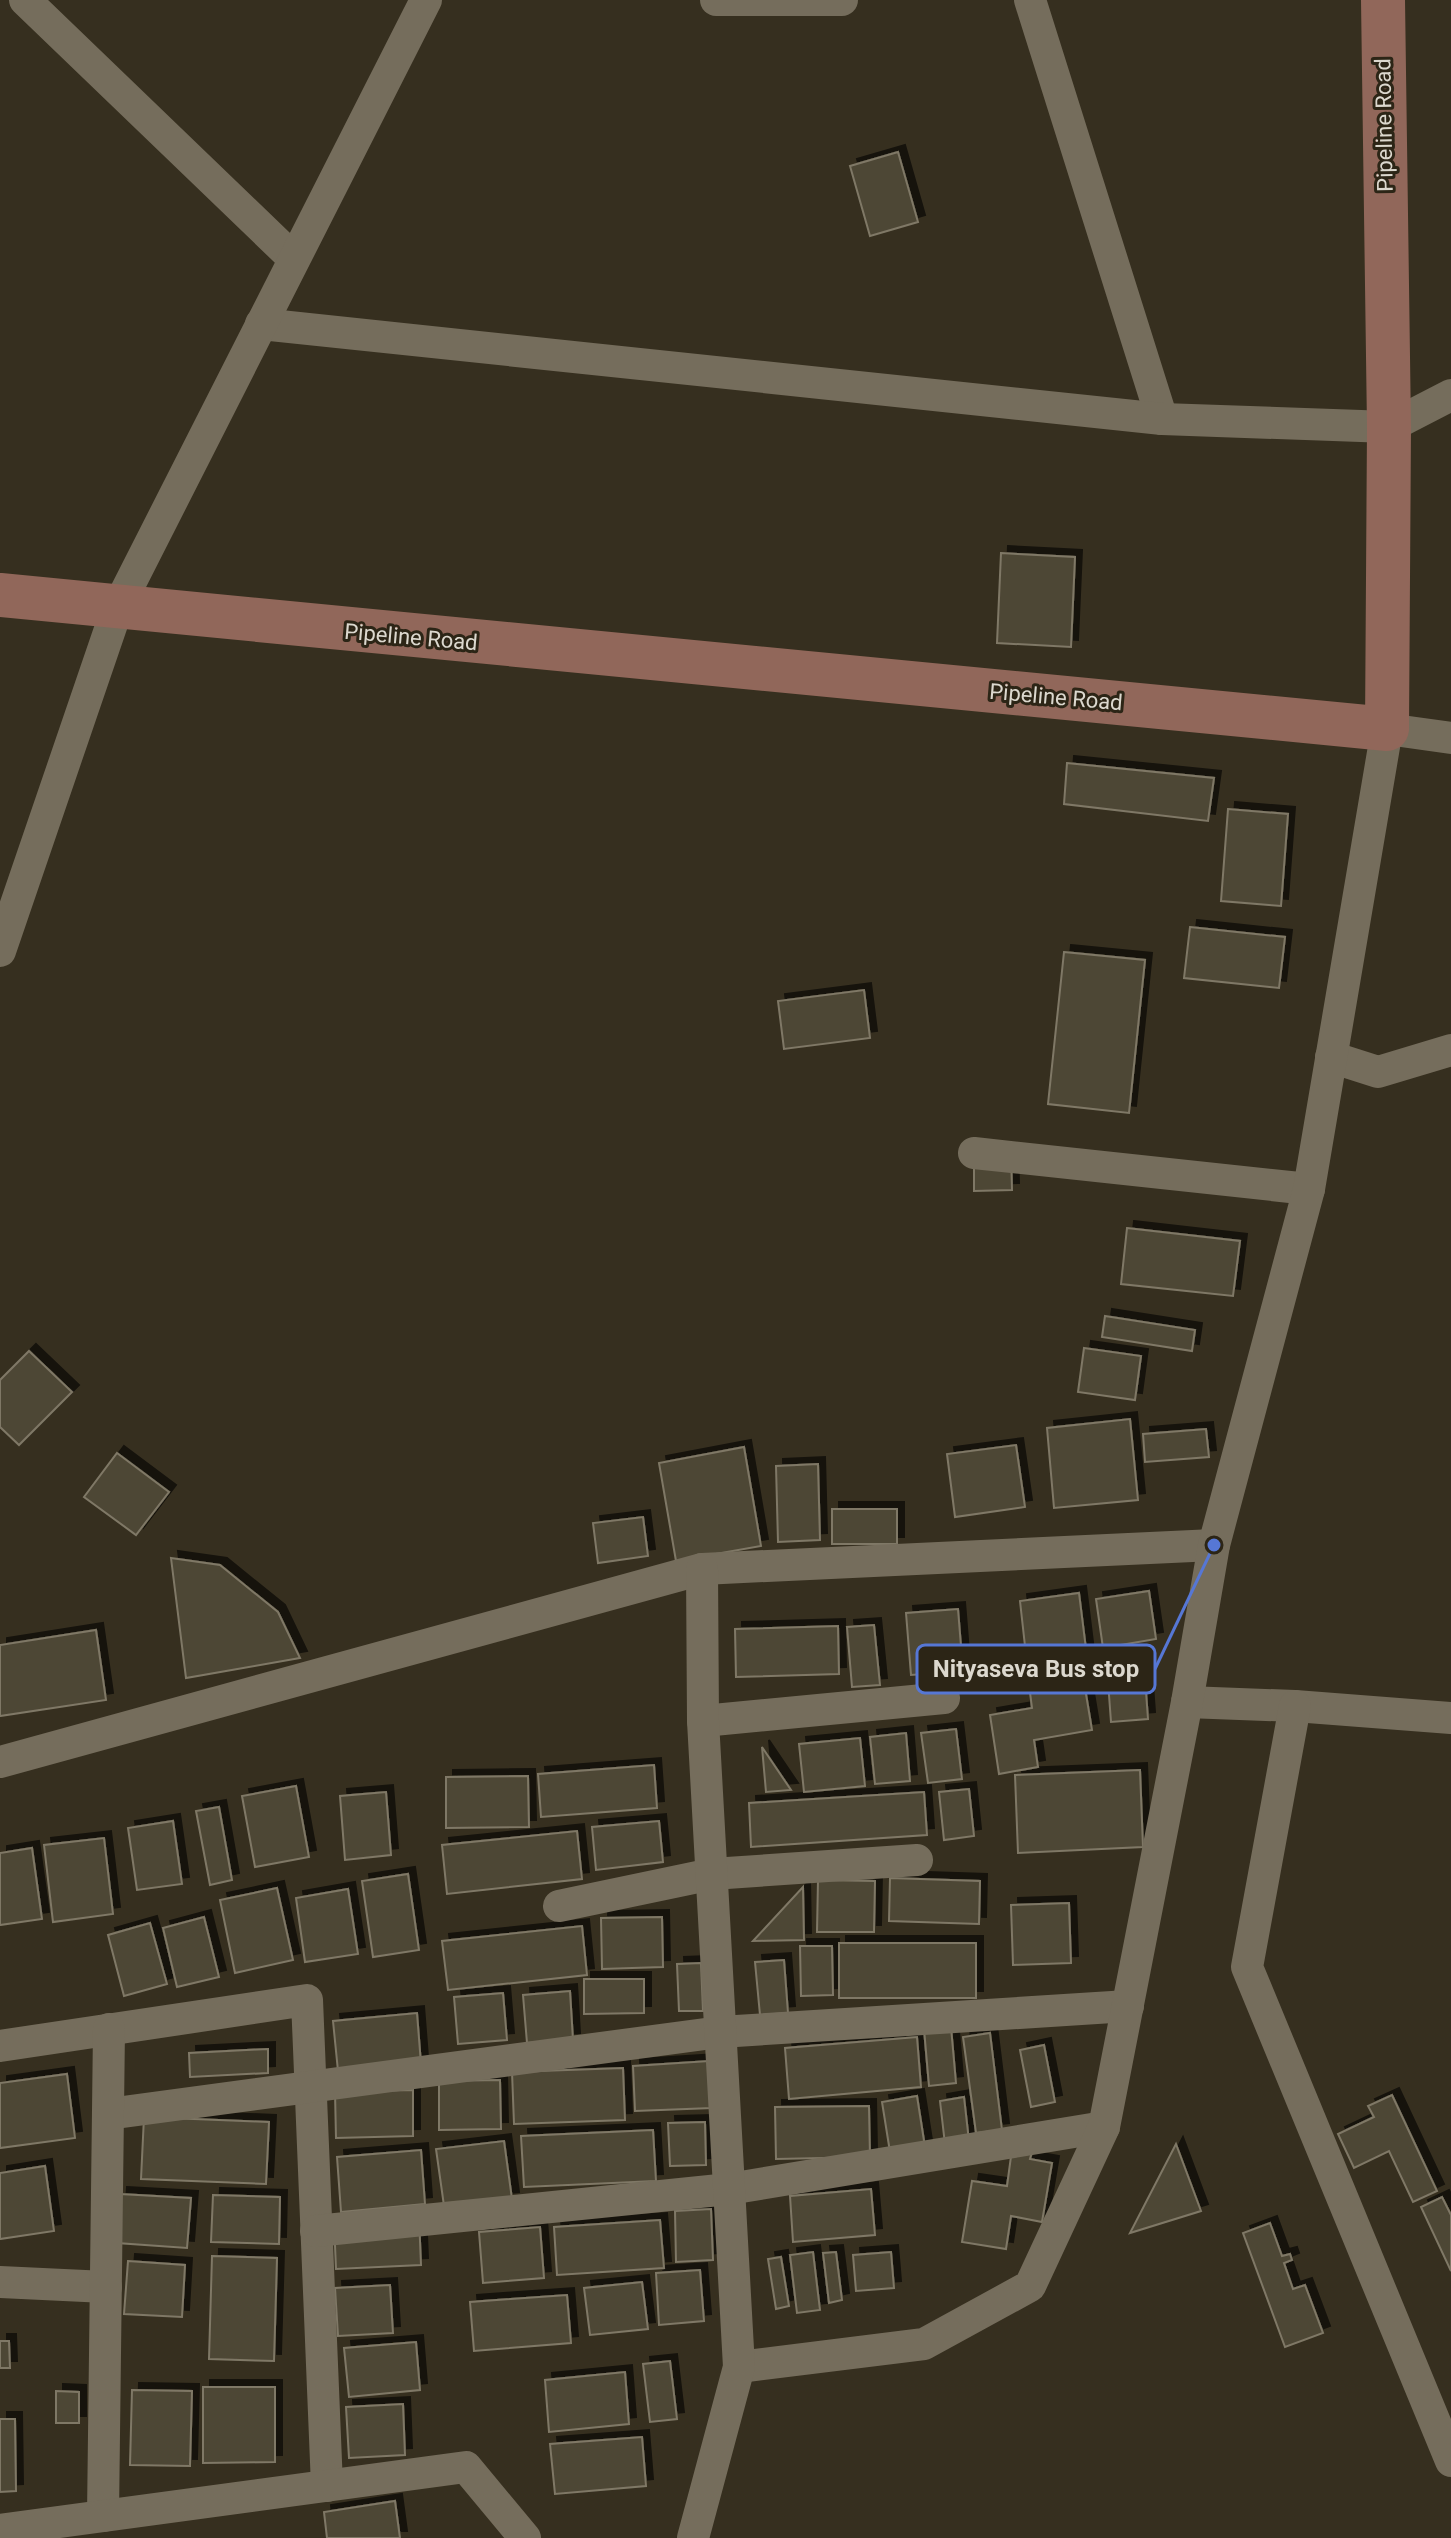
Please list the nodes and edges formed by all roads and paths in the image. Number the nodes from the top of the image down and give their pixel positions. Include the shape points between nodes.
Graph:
1 (25, 0) edge
2 (426, 0) edge
3 (716, 0) edge
4 (1030, 0) edge
5 (1383, 0) edge
6 (824, 1) edge
7 (294, 259) junction
8 (261, 324) junction
9 (1451, 395) edge
10 (1162, 419) junction
11 (1389, 427) junction
12 (0, 595) edge
13 (117, 609) junction
14 (1387, 729) junction
15 (1451, 738) edge
16 (0, 951) edge
17 (1451, 1050) edge
18 (1331, 1057) junction
19 (974, 1153) dead end
20 (1309, 1189) junction
21 (1214, 1545) junction
22 (702, 1569) junction
23 (944, 1698) dead end
24 (1187, 1702) junction
25 (1295, 1706) junction
26 (1451, 1718) edge
27 (703, 1721) junction
28 (0, 1762) edge
29 (917, 1860) dead end
30 (712, 1874) junction
31 (559, 1906) dead end
32 (1128, 2006) junction
33 (109, 2029) junction
34 (720, 2032) junction
35 (0, 2046) edge
36 (310, 2085) junction
37 (108, 2114) junction
38 (1104, 2127) junction
39 (729, 2189) junction
40 (316, 2231) junction
41 (0, 2282) edge
42 (106, 2287) junction
43 (739, 2367) junction
44 (1451, 2461) edge
45 (327, 2486) junction
46 (103, 2516) junction
47 (0, 2530) edge
48 (525, 2538) edge
49 (693, 2538) edge

1 - 7 street
2 - 7 street
3 - 6 street
4 - 10 street
5 - 11 main road, Pipeline Road
7 - 8 street
8 - 10 street
8 - 13 street
9 - 11 street
10 - 11 street
11 - 14 main road, Pipeline Road
12 - 13 main road, Pipeline Road
13 - 14 main road, Pipeline Road
13 - 16 street
14 - 15 street
14 - 18 street
17 - 18 street via 1378,1072
18 - 20 street
19 - 20 street
20 - 21 street
21 - 22 street
21 - 24 street
22 - 27 street
22 - 28 street
23 - 27 street
24 - 25 street
24 - 32 street
25 - 26 street
25 - 44 street via 1247,1967
27 - 30 street
29 - 30 street
30 - 31 street
30 - 34 street
32 - 34 street
32 - 38 street
33 - 35 street
33 - 36 street via 307,2000
33 - 37 street
34 - 36 street
34 - 39 street
36 - 37 street
36 - 40 street
37 - 42 street
38 - 39 street
38 - 43 street via 1030,2286 924,2344
39 - 40 street
39 - 43 street
40 - 45 street
41 - 42 street
42 - 46 street
43 - 49 street
45 - 46 street
45 - 48 street via 466,2467
46 - 47 street

